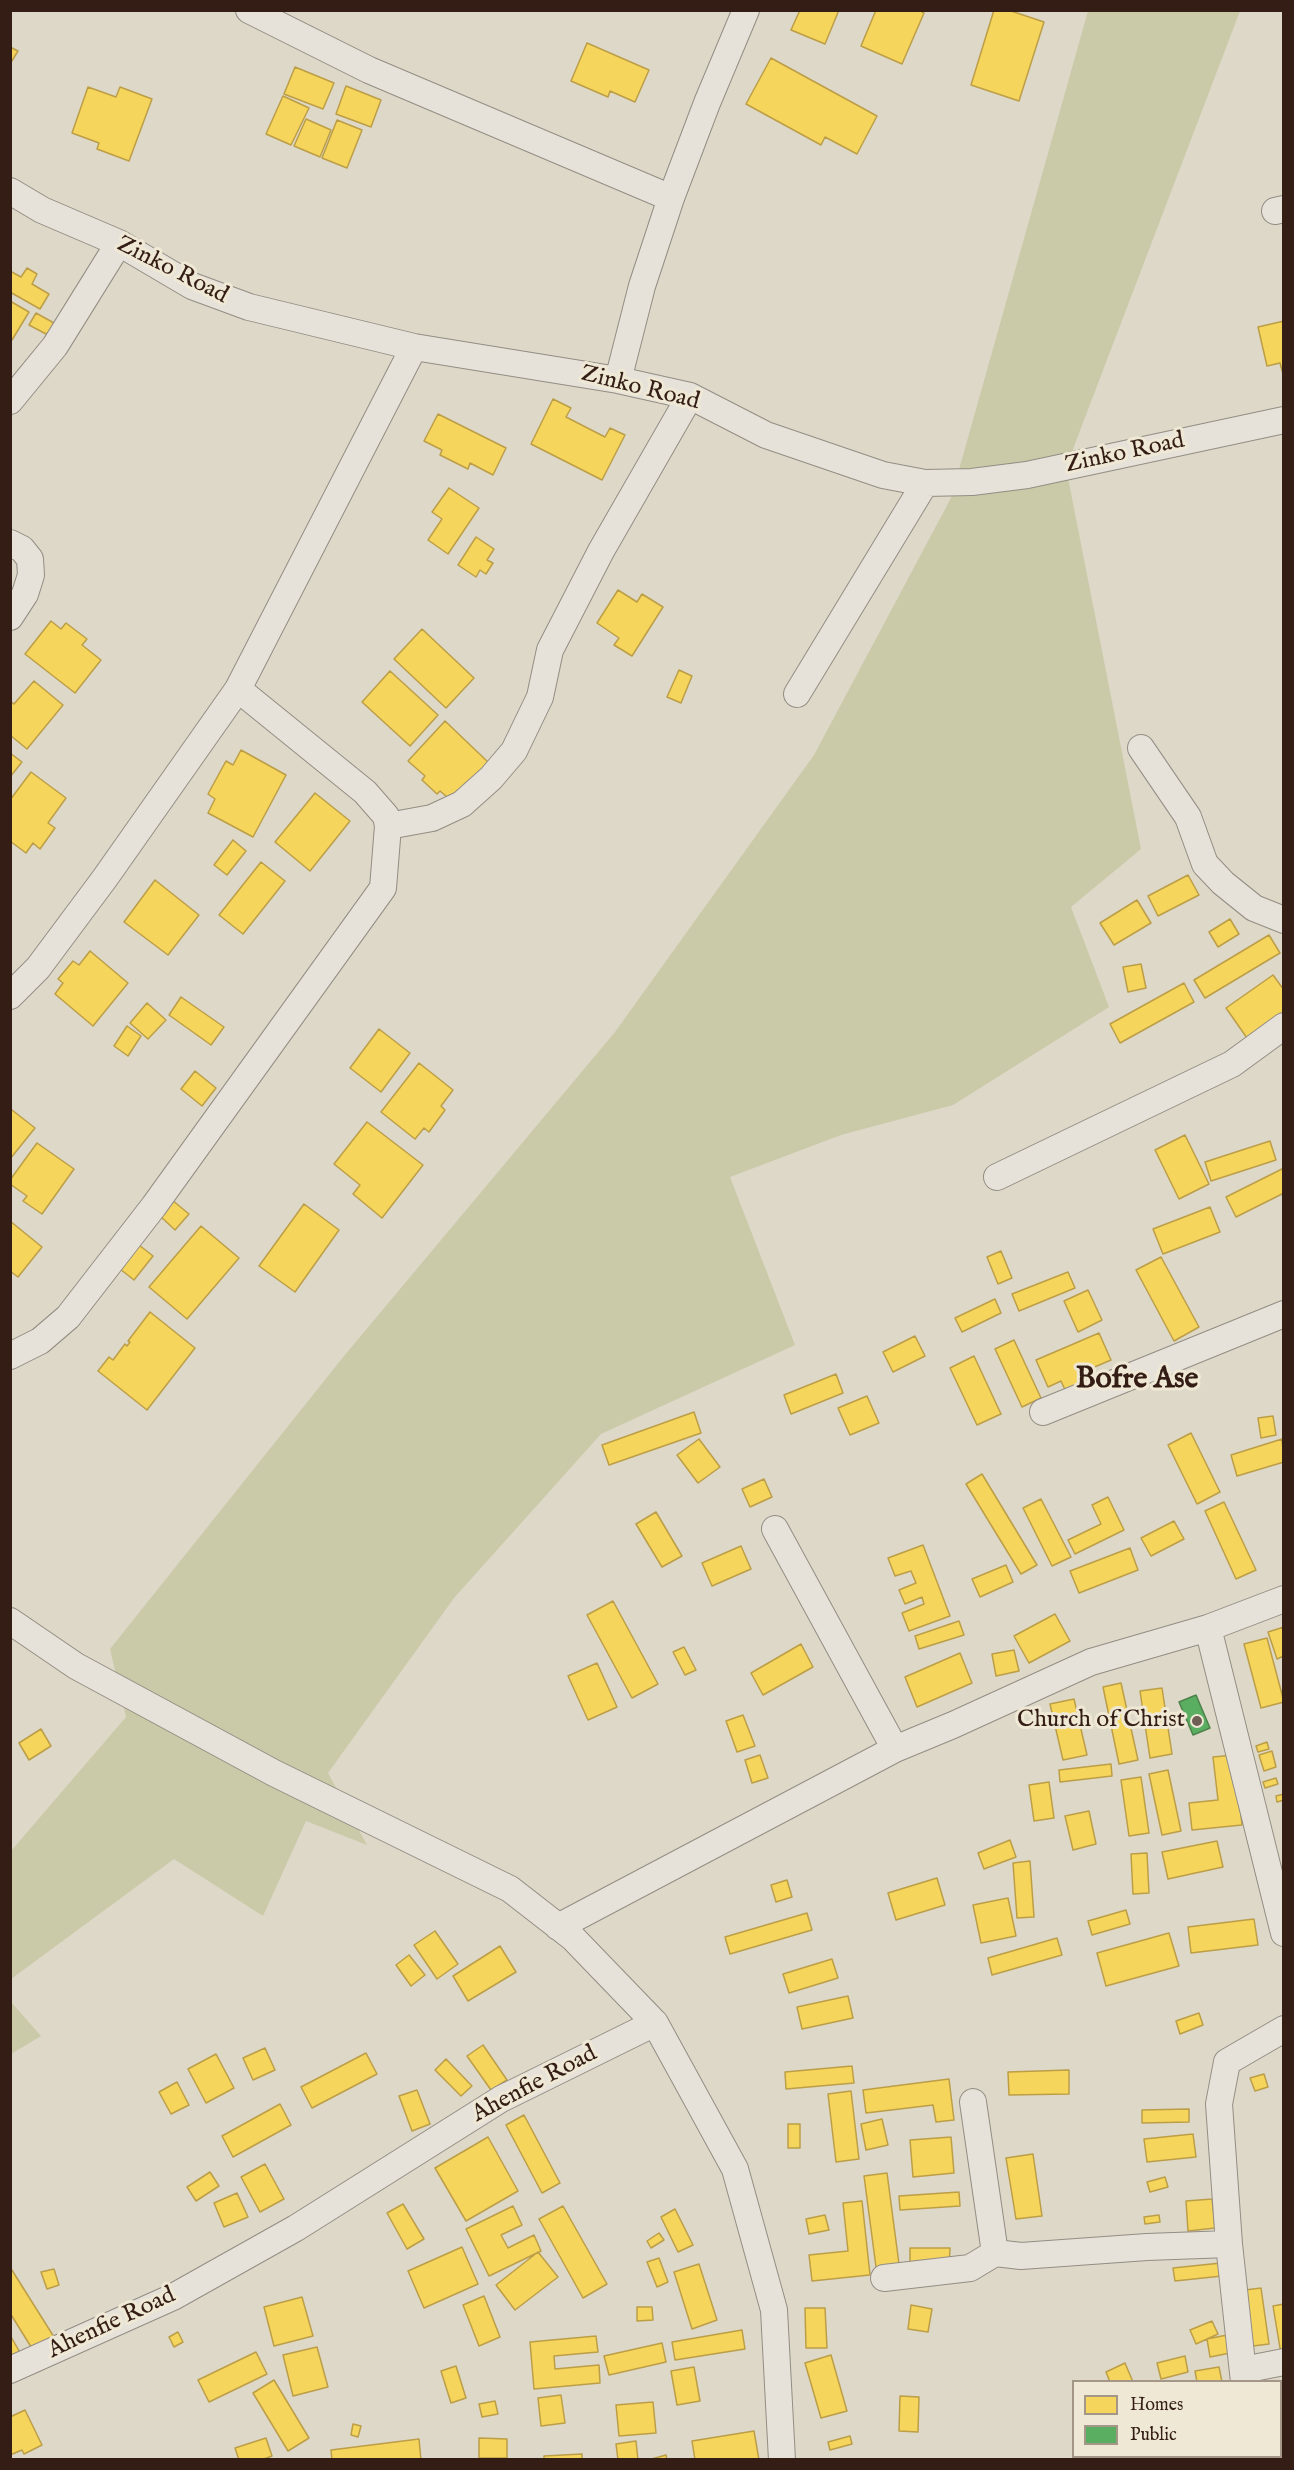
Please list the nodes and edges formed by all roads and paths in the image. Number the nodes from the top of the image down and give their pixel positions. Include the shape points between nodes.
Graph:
1 (249, 10) edge
2 (746, 10) edge
3 (10, 190) edge
4 (671, 198) junction
5 (119, 243) junction
6 (414, 347) junction
7 (618, 380) junction
8 (690, 396) junction
9 (10, 401) edge
10 (1284, 420) edge
11 (925, 483) junction
12 (10, 543) edge
13 (10, 617) edge
14 (238, 689) junction
15 (797, 694) dead end
16 (1141, 748) dead end
17 (388, 826) junction
18 (1284, 920) edge
19 (10, 996) edge
20 (1284, 1026) edge
21 (997, 1177) dead end
22 (1284, 1314) edge
23 (10, 1356) edge
24 (1042, 1412) dead end
25 (775, 1529) dead end
26 (1284, 1599) edge
27 (10, 1621) edge
28 (1208, 1628) junction
29 (895, 1749) junction
30 (558, 1927) junction
31 (1284, 1933) edge
32 (655, 2023) junction
33 (1284, 2030) edge
34 (974, 2102) dead end
35 (1229, 2244) junction
36 (995, 2253) junction
37 (884, 2278) dead end
38 (1284, 2362) edge
39 (10, 2370) edge
40 (1244, 2376) edge
41 (782, 2460) edge

1 - 4 street via 369,70
2 - 4 street
3 - 5 street, Zinko Road via 42,210
4 - 7 street via 642,286
5 - 6 street, Zinko Road via 192,286 249,308
5 - 9 street via 55,346
6 - 7 street, Zinko Road
6 - 14 street
7 - 8 street, Zinko Road
8 - 11 street, Zinko Road via 766,435 883,475
8 - 17 street via 601,551 550,650 540,698 514,751 462,804 432,818
10 - 11 street, Zinko Road via 1028,475
11 - 15 street
12 - 13 street via 22,549 30,560 31,575 25,594
14 - 17 street via 365,792 386,816
14 - 19 street via 105,878 38,968
16 - 18 street via 1188,817 1205,864 1254,908
17 - 23 street via 383,888 154,1206 68,1317 40,1341
20 - 21 street via 1232,1064
22 - 24 street
25 - 29 street
26 - 28 street
27 - 30 street via 76,1666 273,1773 510,1889
28 - 29 street via 1091,1662
28 - 31 street
29 - 30 street
30 - 32 street
32 - 39 street, Ahenfie Road via 501,2099 296,2228 173,2297
32 - 41 street via 735,2169 774,2310
33 - 35 street via 1227,2062 1219,2104
34 - 36 street
35 - 36 street via 1021,2256
35 - 40 street
36 - 37 street via 970,2268
38 - 40 street

